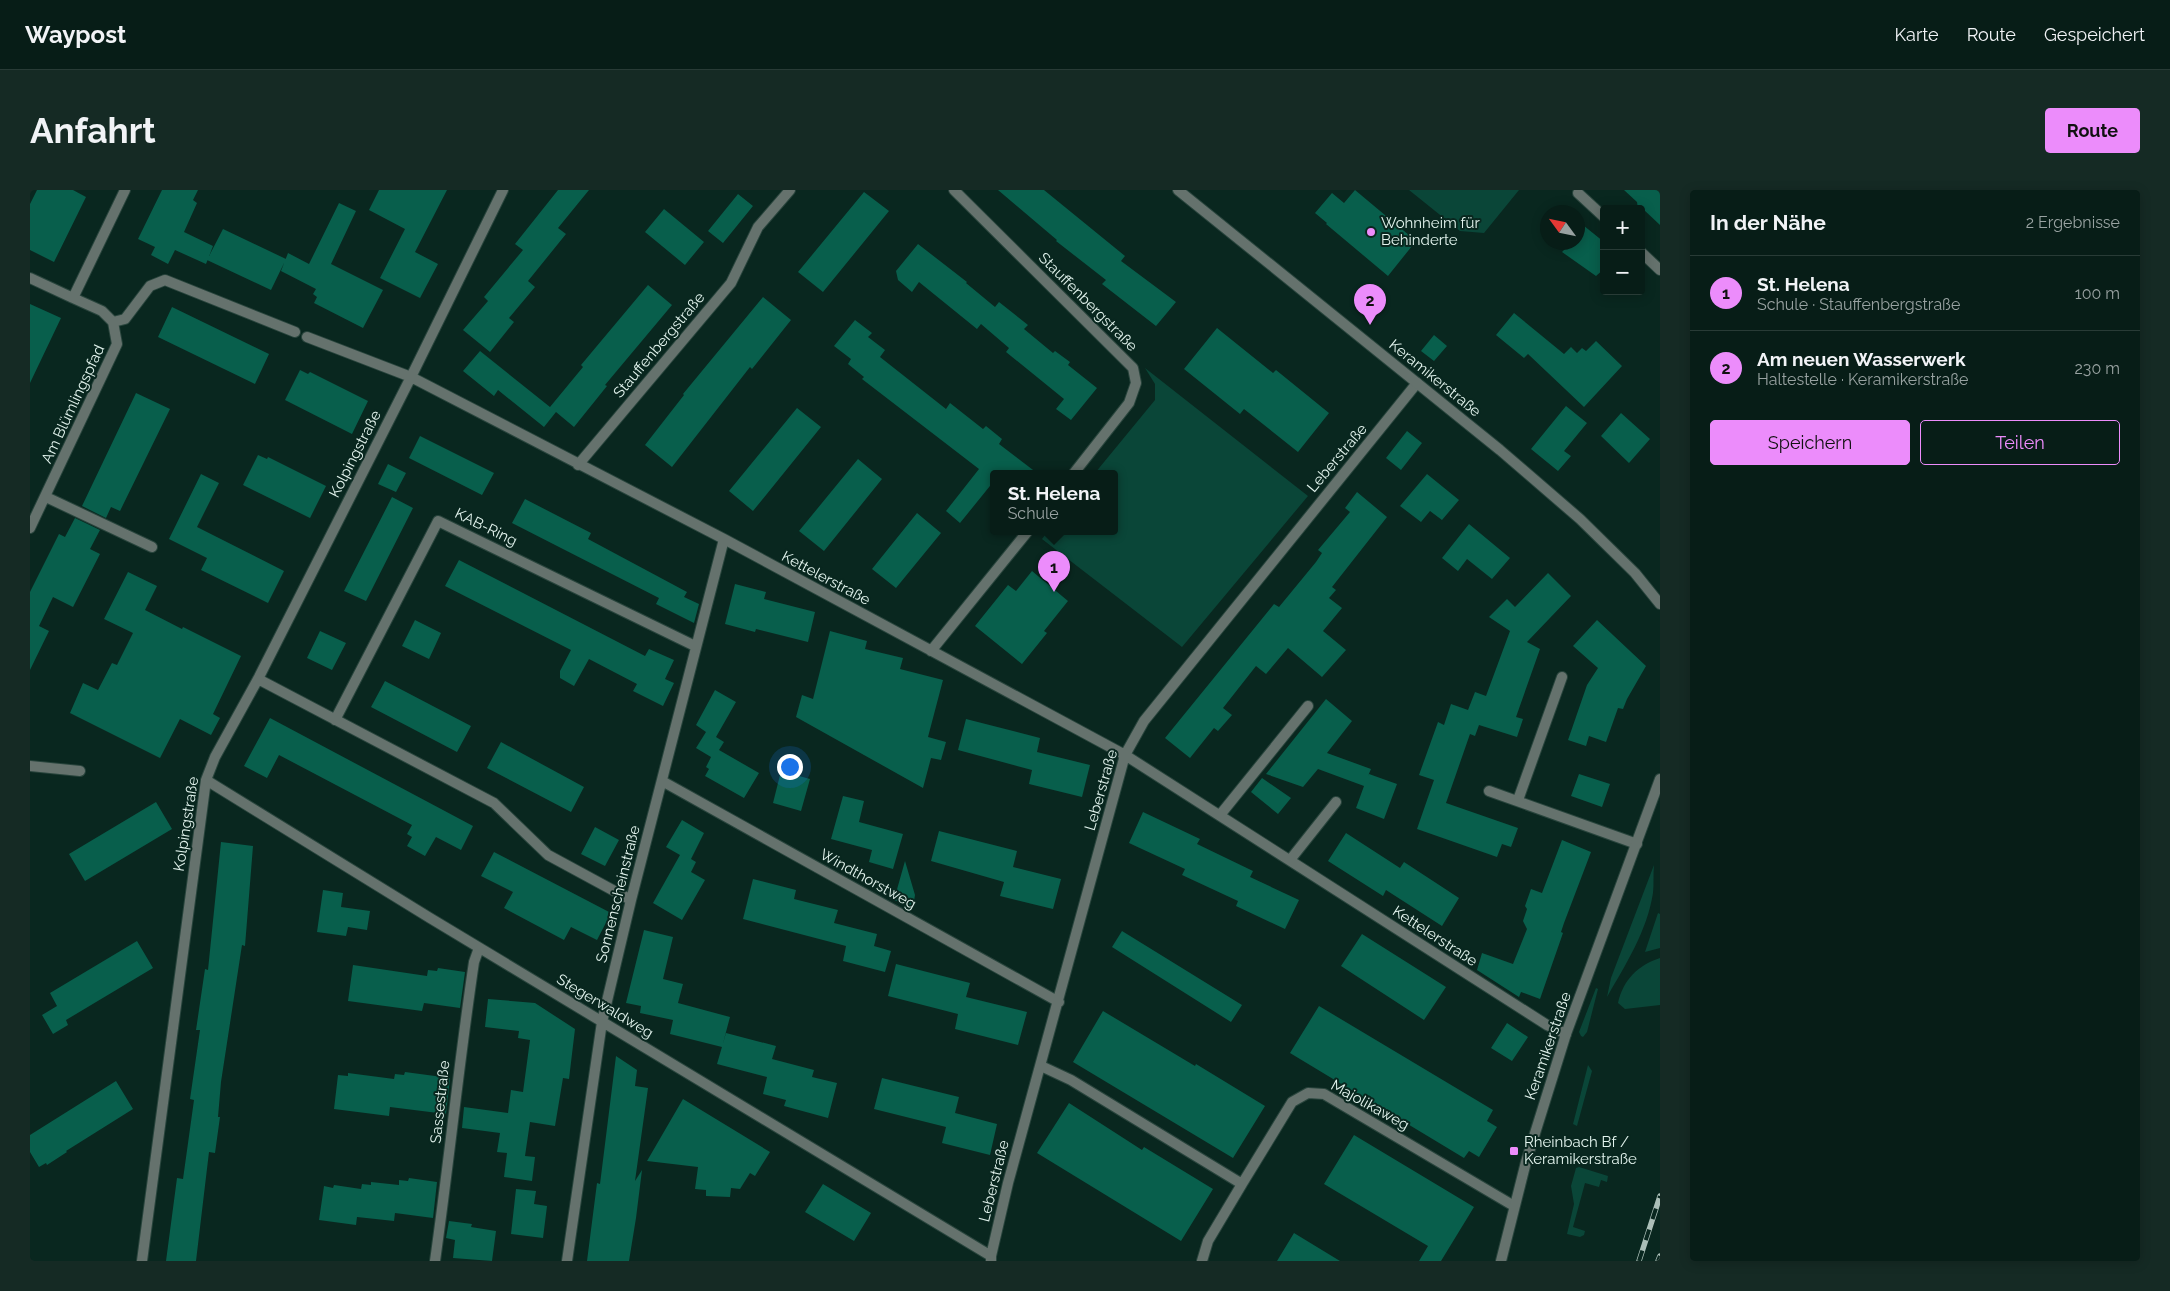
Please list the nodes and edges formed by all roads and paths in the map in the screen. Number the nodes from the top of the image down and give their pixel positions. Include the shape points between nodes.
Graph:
1 (125, 190) edge
2 (502, 190) edge
3 (790, 190) edge
4 (954, 190) edge
5 (1178, 190) edge
6 (1578, 193) dead end
7 (1600, 213) edge
8 (1645, 256) edge
9 (1660, 270) edge
10 (30, 278) edge
11 (73, 298) junction
12 (113, 322) junction
13 (295, 332) dead end
14 (307, 338) dead end
15 (411, 377) junction
16 (1418, 384) junction
17 (578, 465) junction
18 (1076, 470) edge
19 (46, 496) junction
20 (30, 528) edge
21 (1025, 535) edge
22 (724, 539) junction
23 (152, 547) dead end
24 (1660, 604) edge
25 (695, 646) junction
26 (932, 651) junction
27 (1562, 677) dead end
28 (258, 679) junction
29 (1308, 706) dead end
30 (335, 720) junction
31 (1125, 755) junction
32 (30, 766) edge
33 (80, 771) dead end
34 (1660, 779) edge
35 (206, 780) junction
36 (662, 782) junction
37 (1489, 791) dead end
38 (1518, 800) junction
39 (1336, 802) dead end
40 (1220, 815) junction
41 (1637, 844) junction
42 (1290, 860) junction
43 (631, 900) junction
44 (479, 948) junction
45 (1059, 1002) junction
46 (602, 1022) junction
47 (1566, 1034) junction
48 (1041, 1066) junction
49 (1242, 1184) junction
50 (1514, 1206) junction
51 (991, 1258) edge
52 (142, 1261) edge
53 (434, 1261) edge
54 (567, 1261) edge
55 (1202, 1261) edge
56 (1501, 1261) edge

1 - 11 street
2 - 15 street, Kolpingstraße
3 - 17 street, Stauffenbergstraße via 758,227 731,282
4 - 18 street, Stauffenbergstraße via 1133,368 1136,383 1129,403
5 - 16 street, Keramikerstraße
6 - 7 street
8 - 9 street
10 - 11 street
11 - 12 street via 102,311
12 - 13 street via 126,319 150,286 165,280
12 - 19 street, Am Blümlingspfad via 117,344
14 - 15 street
15 - 17 street, Kettelerstraße
15 - 28 street, Kolpingstraße
16 - 24 street, Keramikerstraße via 1580,519 1635,573
16 - 31 street, Leberstraße via 1144,721
17 - 22 street, Kettelerstraße
19 - 20 street, Am Blümlingspfad
19 - 23 street
21 - 26 street
22 - 25 street, Sonnenscheinstraße
22 - 26 street, Kettelerstraße
25 - 30 street, KAB-Ring via 438,521
25 - 36 street, Sonnenscheinstraße
26 - 31 street, Kettelerstraße
27 - 38 street
28 - 30 street
28 - 35 street, Kolpingstraße via 215,757
29 - 40 street
30 - 43 street via 494,803 548,855
31 - 40 street, Kettelerstraße
31 - 45 street, Leberstraße
32 - 33 street
34 - 41 street, Keramikerstraße
35 - 44 street, Stegerwaldweg
35 - 52 street, Kolpingstraße
36 - 43 street, Sonnenscheinstraße
36 - 45 street, Windthorstweg
37 - 38 street
38 - 41 street
39 - 42 street
40 - 42 street, Kettelerstraße
41 - 47 street, Keramikerstraße
42 - 47 street, Kettelerstraße via 1547,1025
43 - 46 street, Sonnenscheinstraße
44 - 46 street, Stegerwaldweg
44 - 53 street, Sassestraße via 474,962
45 - 48 street, Leberstraße
46 - 51 street, Stegerwaldweg
46 - 54 street, Sonnenscheinstraße
47 - 50 street, Keramikerstraße
48 - 49 street via 1071,1080
48 - 51 street, Leberstraße
49 - 50 street, Majolikaweg via 1292,1102 1308,1094 1324,1094
49 - 55 street, Majolikaweg via 1208,1241
50 - 56 street, Keramikerstraße

